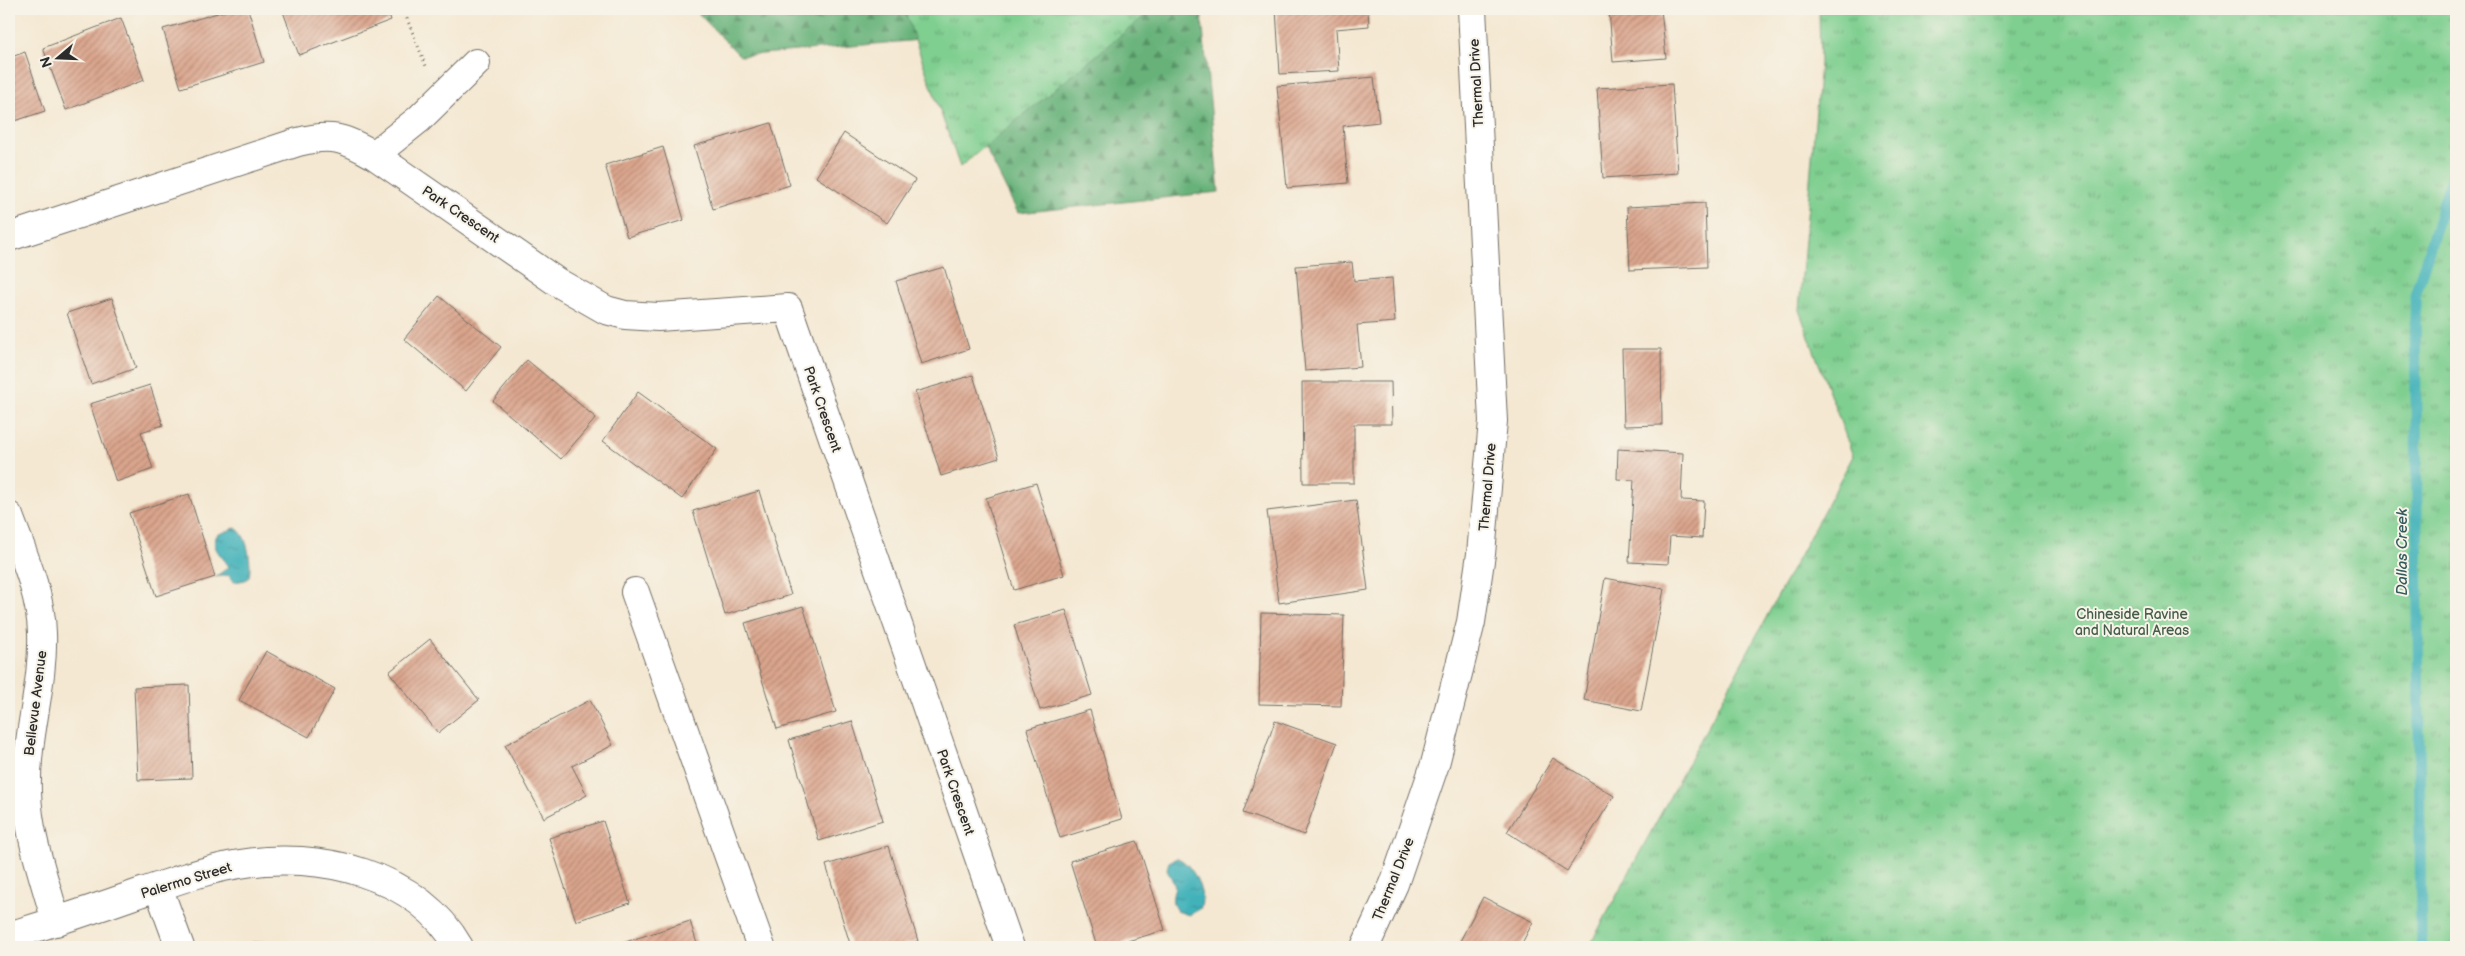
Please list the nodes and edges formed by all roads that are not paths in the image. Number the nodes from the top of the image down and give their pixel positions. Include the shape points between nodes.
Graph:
1 (1472, 9) edge
2 (476, 63) dead end
3 (374, 155) junction
4 (9, 237) edge
5 (9, 516) edge
6 (635, 592) dead end
7 (158, 887) junction
8 (56, 922) junction
9 (9, 936) edge
10 (180, 947) edge
11 (459, 947) edge
12 (761, 947) edge
13 (1010, 947) edge
14 (1365, 947) edge

1 - 14 street, Thermal Drive via 1493,421 1483,535 1471,622 1435,764 1394,884
2 - 3 street via 399,137
3 - 4 street, Park Crescent via 336,137 315,138
3 - 13 street, Park Crescent via 557,282 606,310 658,317 788,308
5 - 8 street, Bellevue Avenue via 29,572 42,631 26,793 30,825
6 - 12 street
7 - 8 street, Palermo Street
7 - 10 street
7 - 11 street, Palermo Street via 214,869 264,860 347,869 369,874 412,896 432,911
8 - 9 street, Palermo Street

